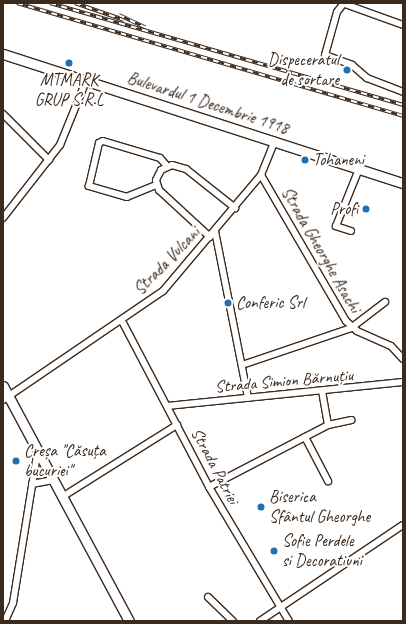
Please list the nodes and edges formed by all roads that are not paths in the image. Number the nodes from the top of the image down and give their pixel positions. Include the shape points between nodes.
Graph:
1 (343, 3) edge
2 (403, 25) edge
3 (3, 54) edge
4 (86, 81) junction
5 (403, 92) edge
6 (3, 114) edge
7 (275, 142) junction
8 (49, 160) junction
9 (166, 165) junction
10 (359, 169) junction
11 (261, 175) junction
12 (403, 183) edge
13 (156, 185) junction
14 (235, 208) junction
15 (3, 218) edge
16 (215, 231) junction
17 (350, 232) dead end
18 (210, 237) junction
19 (385, 302) dead end
20 (122, 321) junction
21 (352, 328) junction
22 (403, 359) edge
23 (242, 365) junction
24 (403, 382) edge
25 (3, 386) edge
26 (322, 392) junction
27 (5, 397) edge
28 (248, 398) junction
29 (167, 406) junction
30 (351, 420) dead end
31 (177, 425) junction
32 (328, 425) junction
33 (306, 437) junction
34 (37, 454) junction
35 (52, 480) junction
36 (328, 481) dead end
37 (32, 484) junction
38 (209, 488) junction
39 (62, 497) junction
40 (403, 525) edge
41 (208, 598) dead end
42 (281, 607) junction
43 (5, 621) edge
44 (129, 621) edge
45 (233, 621) edge
46 (260, 621) edge
47 (289, 621) edge

1 - 2 street
1 - 5 street via 337,12 325,53 352,65 367,78
3 - 4 main road, Bulevardul 1 Decembrie 1918
4 - 7 main road, Bulevardul 1 Decembrie 1918
4 - 8 street via 66,134
6 - 8 street
7 - 10 main road, Bulevardul 1 Decembrie 1918
7 - 11 street, Strada Vulcani
8 - 15 street
9 - 13 street via 158,174
9 - 13 street via 160,158 103,141 99,143 89,186 127,197
9 - 14 street via 186,169
10 - 12 main road, Bulevardul 1 Decembrie 1918
10 - 17 street via 336,226
11 - 14 street, Strada Vulcani
11 - 21 street, Strada Gheorghe Asachi
13 - 18 street
14 - 16 street, Strada Vulcani
16 - 18 street, Strada Vulcani
16 - 23 street
18 - 20 street, Strada Vulcani via 163,291
19 - 21 street
20 - 27 street, Strada Vulcani
20 - 29 street, Strada Patriei
21 - 22 street, Strada Gheorghe Asachi via 391,346
21 - 23 street
23 - 28 street
24 - 26 street, Strada Simion Bărnuțiu
25 - 27 main road
26 - 28 street, Strada Simion Bărnuțiu
26 - 32 street
27 - 34 main road
28 - 29 street, Strada Simion Bărnuțiu
29 - 31 street, Strada Patriei
30 - 32 street
31 - 38 street, Strada Patriei
31 - 39 street
32 - 33 street
33 - 36 street
33 - 38 street
34 - 35 main road
34 - 37 street
35 - 37 street
35 - 39 main road
37 - 43 street via 13,604
38 - 42 street, Strada Patriei
39 - 44 main road
40 - 42 street
41 - 45 street
42 - 46 street
42 - 47 street, Strada Patriei

